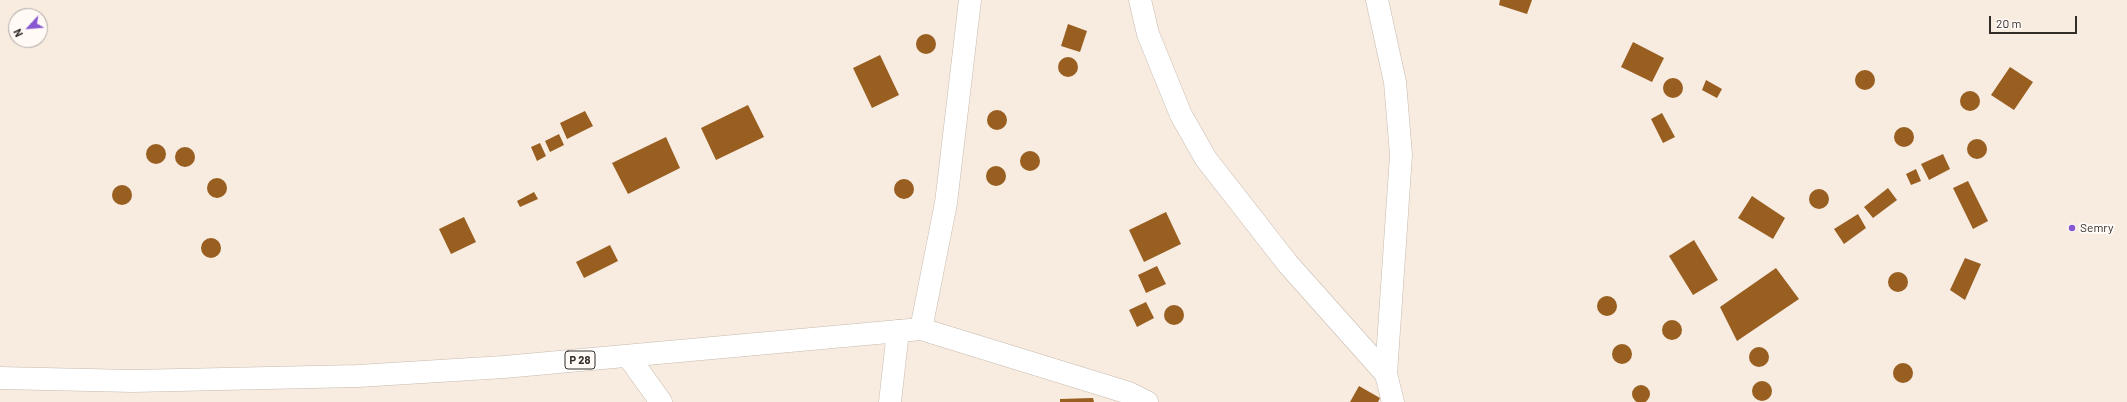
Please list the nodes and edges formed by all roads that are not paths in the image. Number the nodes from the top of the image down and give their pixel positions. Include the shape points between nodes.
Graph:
1 (970, 0) edge
2 (1140, 0) edge
3 (1377, 0) edge
4 (921, 329) junction
5 (898, 331) junction
6 (628, 356) junction
7 (1386, 374) junction
8 (0, 378) edge
9 (661, 402) edge
10 (890, 402) edge
11 (1147, 402) edge
12 (1393, 402) edge

1 - 4 street via 946,203
2 - 7 street via 1148,34 1181,115 1206,158 1288,264
3 - 7 street via 1395,82 1401,155
4 - 5 street, P 28
4 - 11 street, P 28 via 1128,393
5 - 6 street, P 28
5 - 10 street
6 - 8 street, P 28 via 358,376 134,381
6 - 9 street
7 - 12 street

